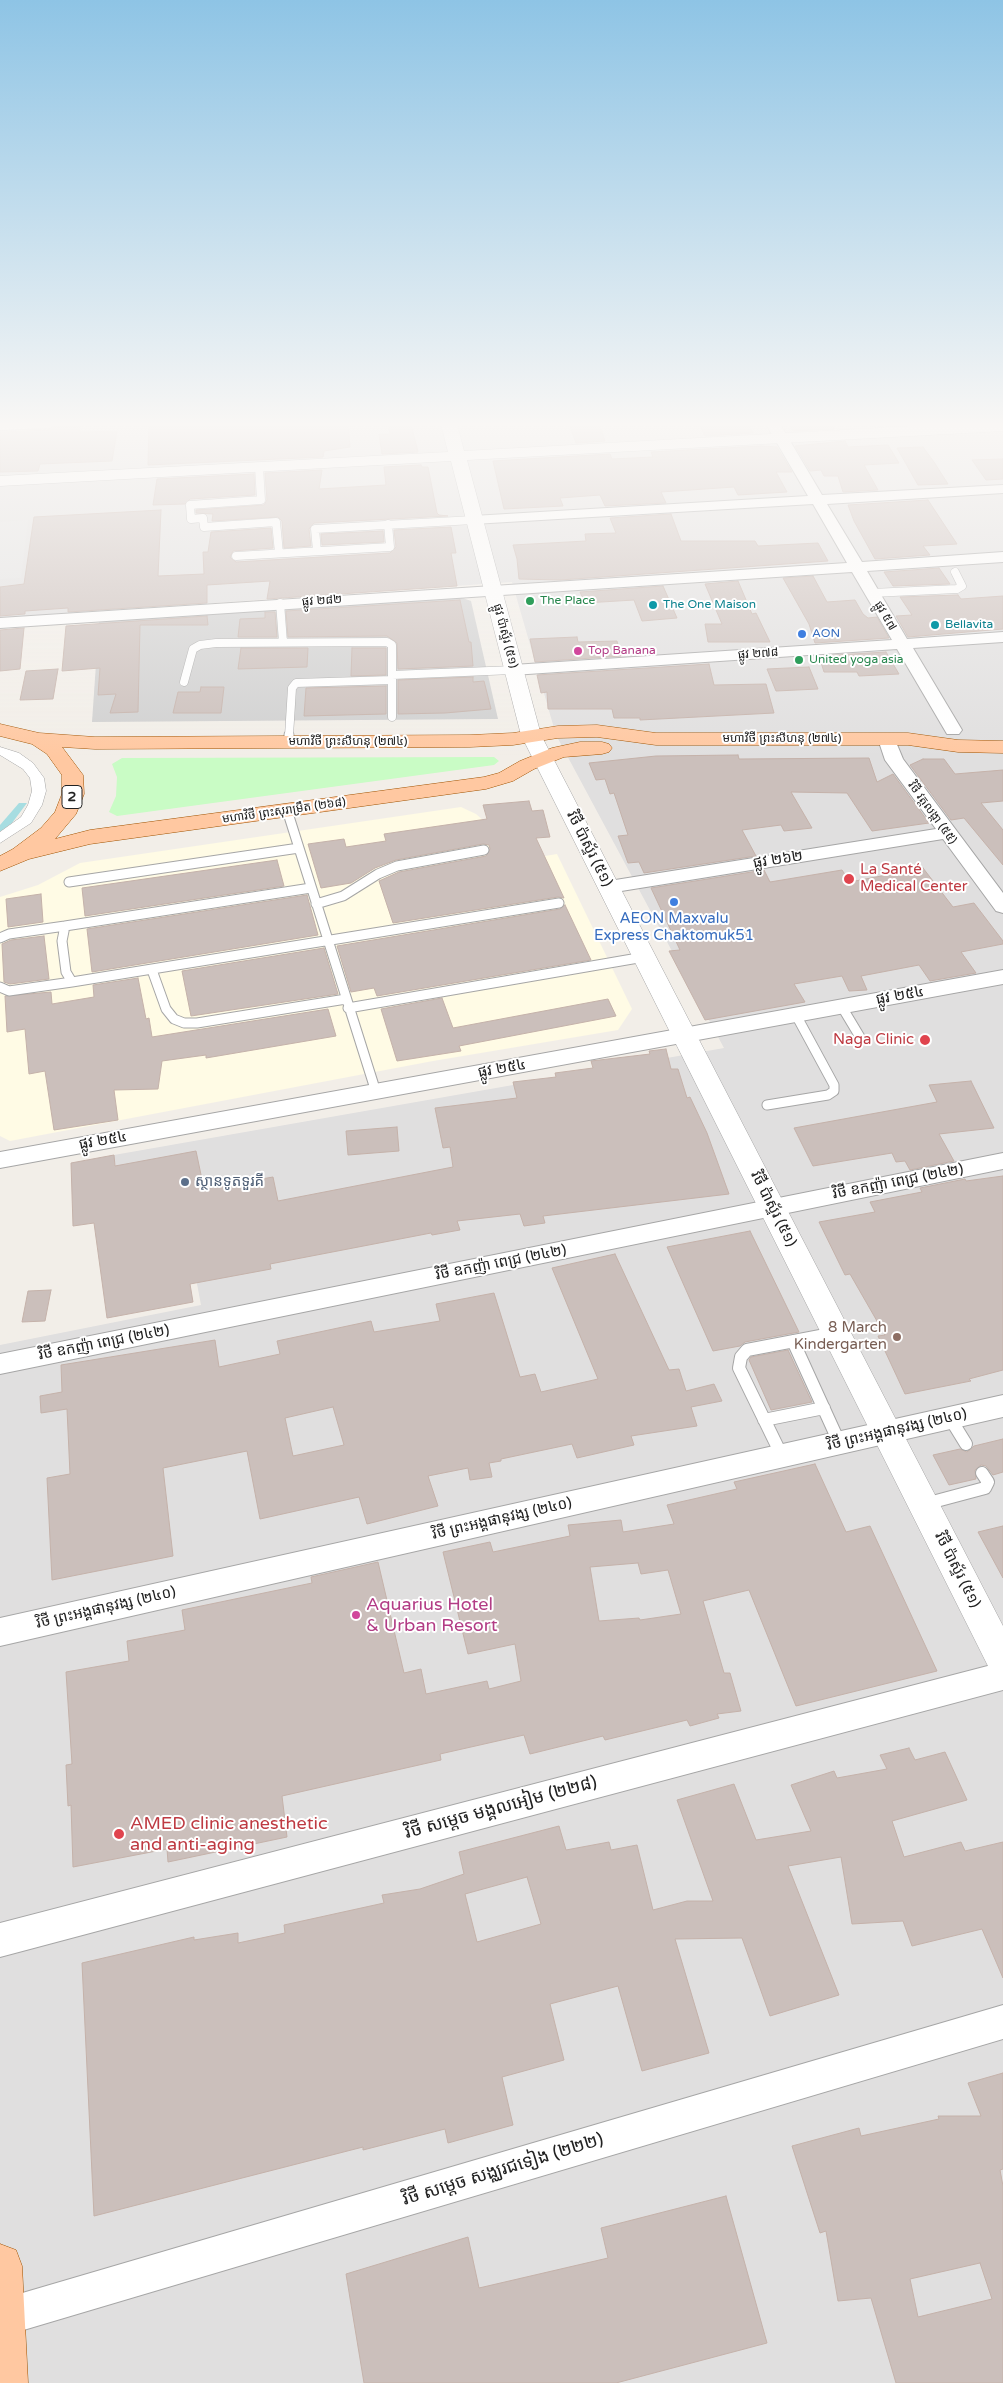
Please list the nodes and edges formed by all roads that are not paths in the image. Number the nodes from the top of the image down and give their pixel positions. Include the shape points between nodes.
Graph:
1 (277, 535) edge
2 (316, 535) edge
3 (389, 535) edge
4 (477, 535) edge
5 (838, 535) edge
6 (317, 551) junction
7 (279, 553) junction
8 (236, 556) dead end
9 (1003, 557) edge
10 (857, 567) junction
11 (955, 572) dead end
12 (493, 590) junction
13 (872, 592) junction
14 (280, 603) junction
15 (0, 623) edge
16 (1003, 637) edge
17 (283, 642) junction
18 (902, 644) junction
19 (513, 670) junction
20 (392, 678) junction
21 (184, 682) dead end
22 (392, 717) dead end
23 (4, 728) edge
24 (953, 730) junction
25 (1003, 730) edge
26 (39, 739) junction
27 (887, 739) junction
28 (908, 739) junction
29 (289, 742) junction
30 (1003, 746) edge
31 (537, 747) junction
32 (0, 751) edge
33 (287, 810) junction
34 (946, 833) junction
35 (0, 839) edge
36 (299, 848) junction
37 (484, 850) dead end
38 (21, 854) junction
39 (0, 864) edge
40 (69, 882) dead end
41 (609, 887) junction
42 (311, 888) junction
43 (559, 903) dead end
44 (316, 904) junction
45 (1003, 907) edge
46 (65, 926) junction
47 (0, 938) edge
48 (327, 942) junction
49 (644, 957) junction
50 (152, 970) junction
51 (1003, 977) edge
52 (72, 982) junction
53 (0, 987) edge
54 (347, 1003) junction
55 (842, 1007) junction
56 (796, 1015) junction
57 (684, 1035) junction
58 (860, 1037) dead end
59 (376, 1092) junction
60 (766, 1105) dead end
61 (0, 1160) edge
62 (1003, 1161) edge
63 (772, 1208) junction
64 (836, 1333) junction
65 (793, 1341) junction
66 (0, 1364) edge
67 (1003, 1406) edge
68 (824, 1408) junction
69 (950, 1418) junction
70 (764, 1420) junction
71 (886, 1432) junction
72 (839, 1442) junction
73 (966, 1444) dead end
74 (782, 1456) junction
75 (982, 1473) dead end
76 (923, 1504) junction
77 (0, 1632) edge
78 (1003, 1661) edge
79 (1003, 1676) edge
80 (0, 1940) edge
81 (1003, 2022) edge
82 (0, 2266) edge
83 (3, 2348) edge

1 - 7 lane
2 - 6 lane
3 - 6 lane via 390,547
4 - 12 street, ផ្លូវ ប៉ាស្ទ័រ (៥១)
5 - 10 street, ផ្លូវ ៥៧
6 - 7 lane
7 - 8 lane
9 - 10 street, ផ្លូវ ២៨២
10 - 12 street, ផ្លូវ ២៨២
10 - 13 street, ផ្លូវ ៥៧
11 - 13 lane via 962,586 956,589
12 - 14 street, ផ្លូវ ២៨២
12 - 19 street, ផ្លូវ ប៉ាស្ទ័រ (៥១)
13 - 18 street, ផ្លូវ ៥៧
14 - 15 street, ផ្លូវ ២៨២
14 - 17 lane
16 - 18 street, ផ្លូវ ២៧៨
17 - 20 lane via 387,642 392,645
17 - 21 lane via 197,646 193,648
18 - 19 street, ផ្លូវ ២៧៨
18 - 24 street, ផ្លូវ ៥៧
19 - 20 lane
19 - 31 street, ផ្លូវ ប៉ាស្ទ័រ (៥១)
20 - 22 lane
20 - 29 lane via 296,683 292,688
23 - 26 main road, 2
24 - 25 main road, មហាវិថី ព្រះសីហនុ (២៧៤)
24 - 28 main road, មហាវិថី ព្រះសីហនុ (២៧៤)
26 - 29 main road, មហាវិថី ព្រះសីហនុ (២៧៤) via 96,743
26 - 38 main road, 2 via 62,758 72,775 73,794 66,814 49,833
27 - 28 main road, មហាវិថី ព្រះសីហនុ (២៧៤)
27 - 31 main road, មហាវិថី ព្រះសីហនុ (២៧៤) via 656,739 600,748
27 - 34 street, វិថី វត្តលង្កា (៥៥) via 894,760
28 - 30 main road, មហាវិថី ព្រះសីហនុ (២៧៤) via 958,746
29 - 31 main road, មហាវិថី ព្រះសីហនុ (២៧៤) via 470,742
31 - 33 main road, មហាវិថី ព្រះសុរាម្រឹត (២៦៨) via 506,777 486,783
31 - 41 street, វិថី ប៉ាស្ទ័រ (៥១)
32 - 35 street via 28,766 37,778 39,791 36,805 26,820
33 - 36 lane
33 - 38 main road, មហាវិថី ព្រះសុរាម្រឹត (២៦៨) via 90,837
34 - 41 street, ផ្លូវ ២៦២
34 - 45 street, វិថី វត្តលង្កា (៥៥)
36 - 40 lane
36 - 42 lane
37 - 44 lane via 397,866 343,896
38 - 39 main road, 2
41 - 49 street, វិថី ប៉ាស្ទ័រ (៥១)
42 - 44 lane
42 - 46 lane
43 - 48 lane
44 - 48 lane
46 - 47 lane
46 - 52 lane via 62,941 66,972
48 - 50 lane
48 - 54 lane
49 - 54 lane
49 - 57 street, វិថី ប៉ាស្ទ័រ (៥១)
50 - 52 lane
50 - 54 lane via 166,1009 184,1023
51 - 55 street, ផ្លូវ ២៥៤
52 - 53 lane via 9,992
54 - 59 lane
55 - 56 street, ផ្លូវ ២៥៤
55 - 58 lane
56 - 57 street, ផ្លូវ ២៥៤
56 - 60 lane via 834,1085 834,1091 828,1095
57 - 59 street, ផ្លូវ ២៥៤
57 - 63 street, វិថី ប៉ាស្ទ័រ (៥១)
59 - 61 street, ផ្លូវ ២៥៤
62 - 63 street, វិថី ឧកញ៉ា ពេជ្រ (២៤២)
63 - 64 street, វិថី ប៉ាស្ទ័រ (៥១)
63 - 66 street, វិថី ឧកញ៉ា ពេជ្រ (២៤២)
64 - 65 lane
64 - 71 street, វិថី ប៉ាស្ទ័រ (៥១)
65 - 68 lane
65 - 70 lane via 747,1350 741,1357 739,1368
67 - 69 street, វិថី ព្រះអង្គផានុវង្ស (២៤០)
68 - 70 lane
68 - 72 lane
69 - 71 street, វិថី ព្រះអង្គផានុវង្ស (២៤០)
69 - 73 lane
70 - 74 lane
71 - 72 street, វិថី ព្រះអង្គផានុវង្ស (២៤០)
71 - 76 street, វិថី ប៉ាស្ទ័រ (៥១)
72 - 74 street, វិថី ព្រះអង្គផានុវង្ស (២៤០)
74 - 77 street, វិថី ព្រះអង្គផានុវង្ស (២៤០)
75 - 76 lane via 988,1482 985,1488
76 - 78 street, វិថី ប៉ាស្ទ័រ (៥១)
79 - 80 street, វិថី សម្តេច មង្គលអៀម (២២៨)
81 - 83 street, វិថី សម្តេច សង្ឈរជទៀង (២២២)
82 - 83 main road

